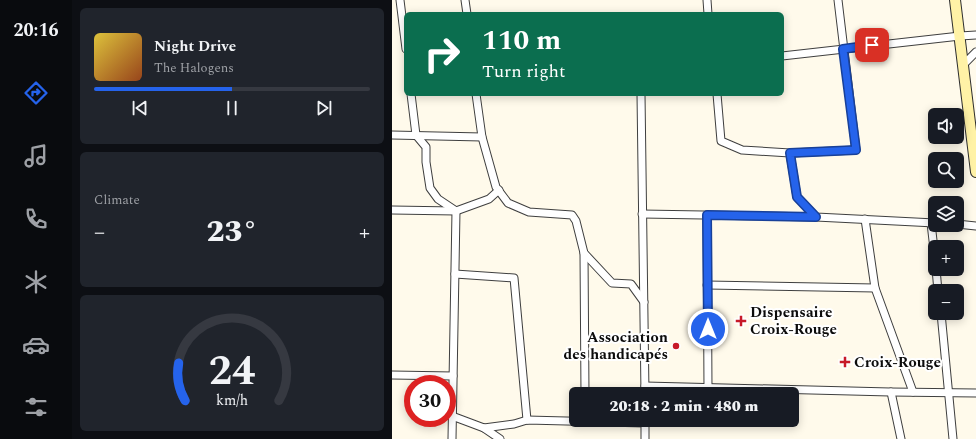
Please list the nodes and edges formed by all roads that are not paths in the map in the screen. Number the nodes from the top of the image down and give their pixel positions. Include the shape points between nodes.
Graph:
1 (400, 0) edge
2 (465, 0) edge
3 (707, 0) edge
4 (838, 0) edge
5 (955, 0) edge
6 (467, 12) edge
7 (708, 12) edge
8 (404, 33) edge
9 (976, 35) edge
10 (960, 36) junction
11 (843, 49) junction
12 (976, 52) edge
13 (784, 56) edge
14 (963, 65) junction
15 (411, 96) edge
16 (476, 96) edge
17 (641, 96) edge
18 (717, 96) edge
19 (392, 135) edge
20 (416, 135) junction
21 (482, 137) junction
22 (790, 153) junction
23 (976, 168) edge
24 (498, 190) junction
25 (392, 210) edge
26 (456, 211) junction
27 (642, 214) junction
28 (707, 215) junction
29 (816, 217) junction
30 (865, 219) junction
31 (928, 223) edge
32 (964, 225) edge
33 (976, 226) edge
34 (584, 253) junction
35 (455, 274) junction
36 (708, 285) junction
37 (875, 288) junction
38 (644, 302) junction
39 (942, 320) edge
40 (392, 375) edge
41 (404, 375) edge
42 (453, 375) edge
43 (645, 386) joint
44 (585, 387) edge
45 (676, 387) edge
46 (708, 387) edge
47 (799, 390) edge
48 (891, 392) junction
49 (913, 392) junction
50 (949, 393) junction
51 (976, 393) edge
52 (456, 418) edge
53 (527, 420) junction
54 (569, 420) edge
55 (452, 427) edge
56 (645, 427) edge
57 (484, 428) junction
58 (452, 439) edge
59 (500, 439) edge
60 (646, 439) edge
61 (901, 439) edge
62 (953, 439) edge

1 - 8 street
2 - 6 street
3 - 7 street
4 - 11 street
5 - 10 main road
9 - 10 street
10 - 11 street
10 - 14 main road
11 - 13 street
11 - 22 street via 856,150
12 - 14 street
14 - 23 main road
15 - 20 street
16 - 21 street
17 - 27 street
18 - 22 street via 721,141 742,150
19 - 20 street
20 - 21 street
20 - 26 street via 426,147 430,188 438,199
21 - 24 street
22 - 29 street via 797,197
24 - 26 street via 489,199
24 - 34 street via 508,203 529,212 572,215 576,221
25 - 26 street
26 - 35 street
27 - 28 street
27 - 38 street
28 - 29 street
28 - 36 street
29 - 30 street
30 - 31 street
30 - 37 street
32 - 33 street
34 - 38 street via 612,283 631,284
34 - 44 street
35 - 42 street
35 - 53 street via 514,278
36 - 37 street
36 - 46 street
37 - 49 street
38 - 43 street
39 - 50 street
40 - 41 street
43 - 45 street
47 - 48 street
48 - 49 street
48 - 61 street
49 - 50 street
50 - 51 street
50 - 62 street
52 - 57 street
53 - 54 street
53 - 57 street
55 - 58 street
56 - 60 street
57 - 59 street

